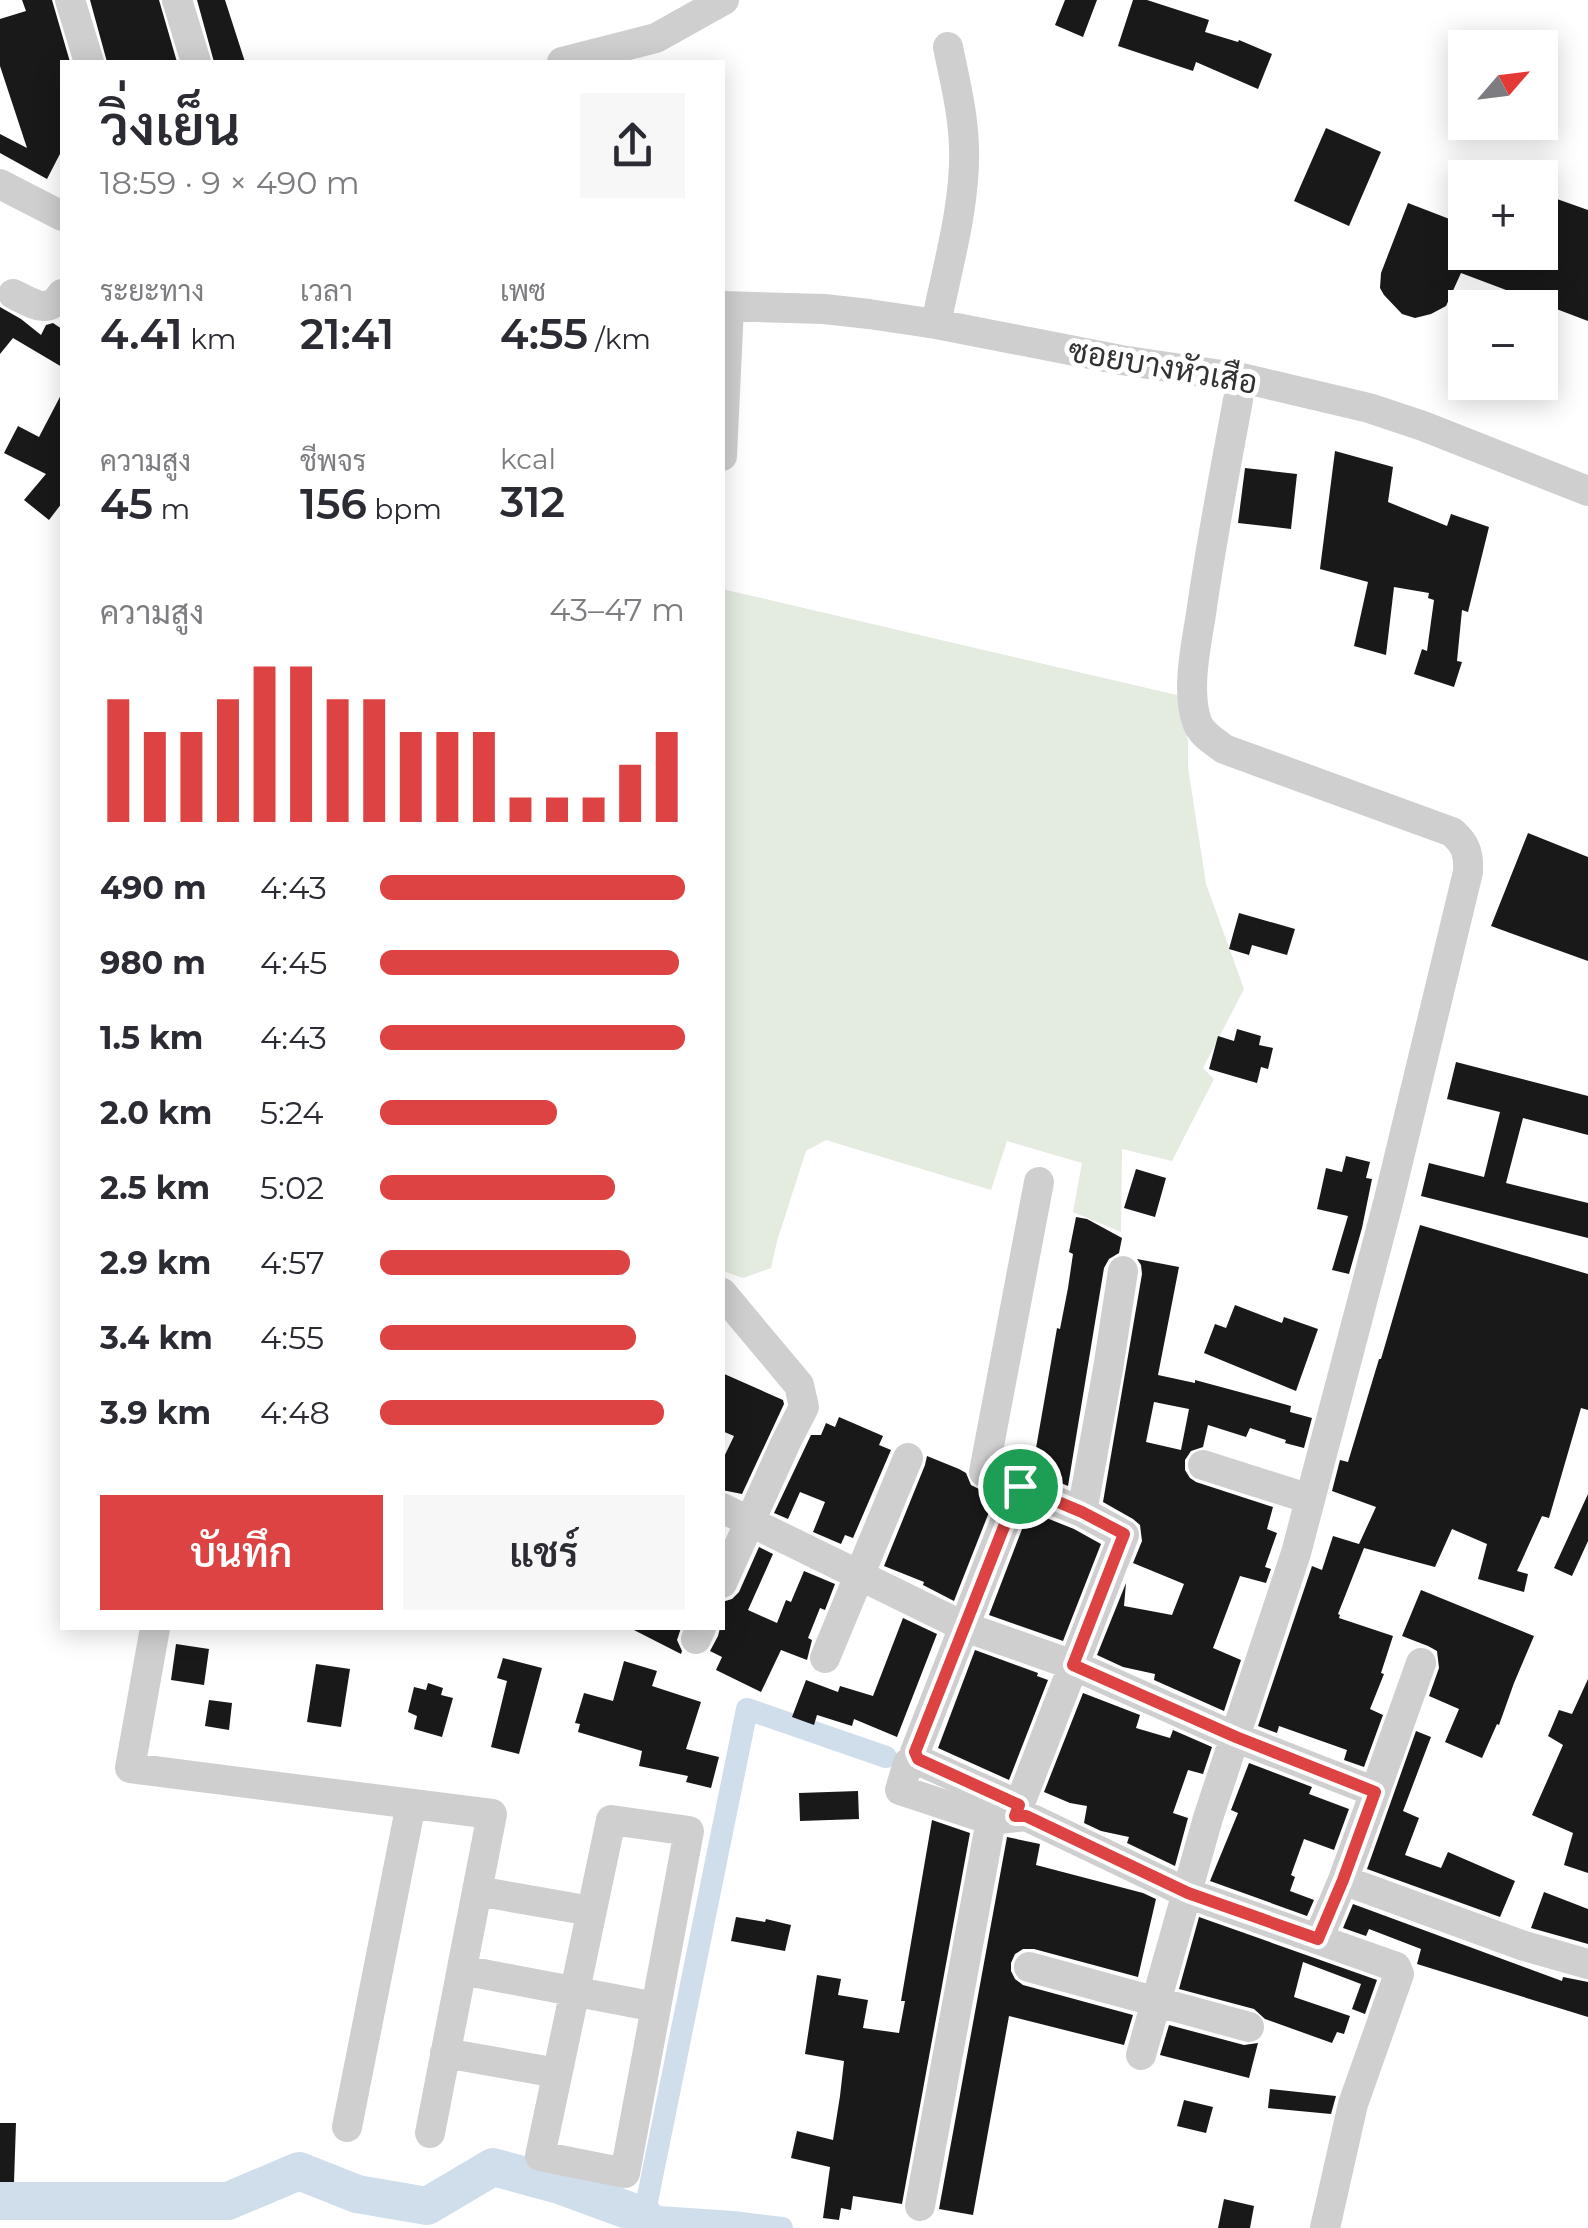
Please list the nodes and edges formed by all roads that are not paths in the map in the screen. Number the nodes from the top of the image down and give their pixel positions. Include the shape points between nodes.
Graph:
1 (70, 0) edge
2 (176, 0) edge
3 (721, 1) edge
4 (948, 47) dead end
5 (88, 60) edge
6 (195, 60) edge
7 (570, 60) edge
8 (0, 184) edge
9 (56, 207) edge
10 (13, 294) dead end
11 (60, 297) edge
12 (726, 306) edge
13 (936, 324) junction
14 (725, 344) edge
15 (1241, 389) junction
16 (1588, 491) edge
17 (1039, 1182) dead end
18 (1123, 1271) dead end
19 (725, 1297) edge
20 (908, 1458) dead end
21 (1203, 1464) dead end
22 (1020, 1486) junction
23 (1310, 1499) junction
24 (725, 1509) edge
25 (1082, 1512) junction
26 (752, 1521) junction
27 (858, 1576) junction
28 (725, 1577) edge
29 (965, 1628) junction
30 (155, 1630) edge
31 (825, 1658) dead end
32 (1421, 1663) dead end
33 (1073, 1665) junction
34 (1236, 1737) junction
35 (908, 1763) dead end
36 (1375, 1792) junction
37 (411, 1804) junction
38 (1008, 1814) junction
39 (1343, 1880) junction
40 (477, 1891) junction
41 (1188, 1893) junction
42 (591, 1911) junction
43 (1318, 1939) junction
44 (1588, 1964) edge
45 (1029, 1967) dead end
46 (462, 1970) junction
47 (574, 1991) junction
48 (1156, 2002) junction
49 (656, 2006) junction
50 (1249, 2027) dead end
51 (445, 2053) junction
52 (1141, 2054) dead end
53 (557, 2073) junction
54 (347, 2127) dead end
55 (430, 2132) dead end
56 (920, 2206) dead end
57 (1325, 2228) edge

1 - 5 street
2 - 6 street
3 - 7 street via 656,38
4 - 13 street via 960,107 963,180
8 - 9 street
10 - 11 street via 44,308
12 - 13 street, ซอยบางหัวเสือ via 824,309
12 - 14 street
13 - 15 street, ซอยบางหัวเสือ
15 - 16 street, ซอยบางหัวเสือ via 1369,408
15 - 23 street via 1196,650 1198,726 1224,749 1452,832 1469,856
17 - 22 street via 984,1472
18 - 25 street
19 - 26 street via 799,1384 804,1407
20 - 27 street
21 - 23 street
22 - 25 street
22 - 29 street
23 - 34 street
24 - 26 street
25 - 33 street via 1124,1534
26 - 27 street
26 - 28 street
27 - 29 street
27 - 31 street
29 - 33 street
29 - 38 street via 915,1752
30 - 37 street via 130,1768
32 - 36 street
33 - 34 street
33 - 38 street
34 - 36 street
34 - 41 street
35 - 38 street via 900,1790
36 - 39 street
37 - 40 street via 492,1814
37 - 54 street
38 - 41 street via 1026,1816
38 - 56 street
39 - 43 street
39 - 44 street
40 - 42 street
40 - 46 street
41 - 43 street
41 - 48 street
42 - 47 street
42 - 49 street via 611,1820 689,1831
43 - 57 street via 1396,1967 1399,1974 1354,2104
45 - 48 street
46 - 47 street
46 - 51 street
47 - 49 street
47 - 53 street
48 - 50 street
48 - 52 street
49 - 53 street via 625,2173 540,2156
51 - 53 street
51 - 55 street

